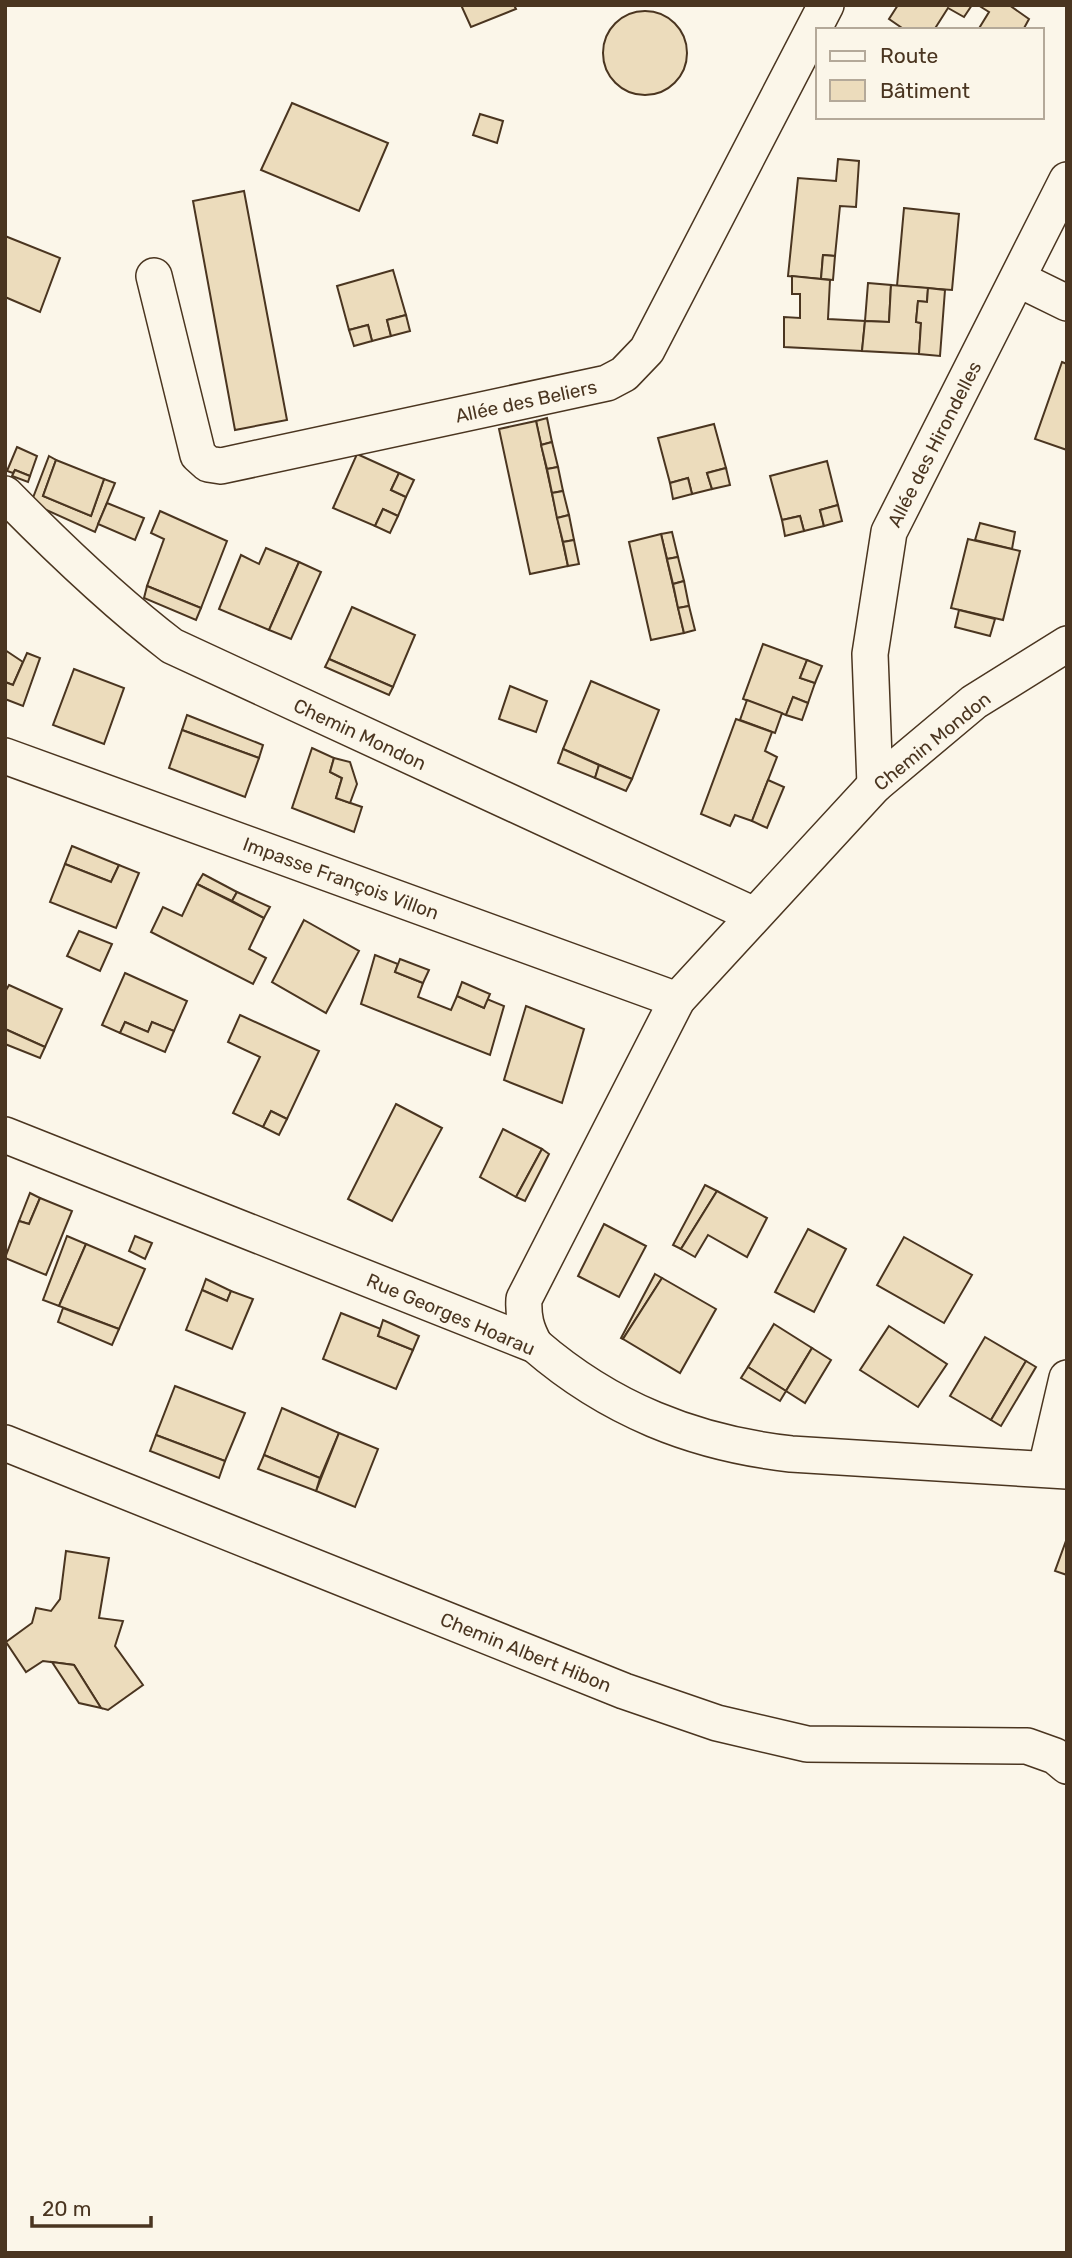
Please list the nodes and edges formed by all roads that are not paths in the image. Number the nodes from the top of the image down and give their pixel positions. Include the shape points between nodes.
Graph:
1 (826, 5) edge
2 (1067, 180) edge
3 (154, 276) dead end
4 (1017, 279) junction
5 (1067, 303) edge
6 (5, 494) edge
7 (1067, 643) edge
8 (5, 756) edge
9 (875, 785) junction
10 (754, 915) junction
11 (677, 1000) junction
12 (5, 1135) edge
13 (535, 1345) junction
14 (1067, 1377) edge
15 (5, 1443) edge
16 (1056, 1469) edge
17 (1067, 1766) edge

1 - 3 street, Allée des Beliers via 647,350 624,374 607,383 221,466 208,464 198,455
2 - 4 street, Allée des Hirondelles
4 - 5 street
4 - 9 street, Allée des Hirondelles via 889,532 870,654
6 - 10 street, Chemin Mondon via 125,609 172,646
7 - 9 street, Chemin Mondon via 974,702
8 - 11 street, Impasse François Villon
9 - 10 street, Chemin Mondon
10 - 11 street, Chemin Mondon
11 - 13 street, Chemin Mondon via 524,1299 523,1316
12 - 13 street, Rue Georges Hoarau
13 - 16 street, Rue Georges Hoarau via 562,1368 623,1405 711,1441 790,1454
14 - 16 street
15 - 17 street, Chemin Albert Hibon via 624,1692 717,1723 807,1744 1027,1746 1055,1756

